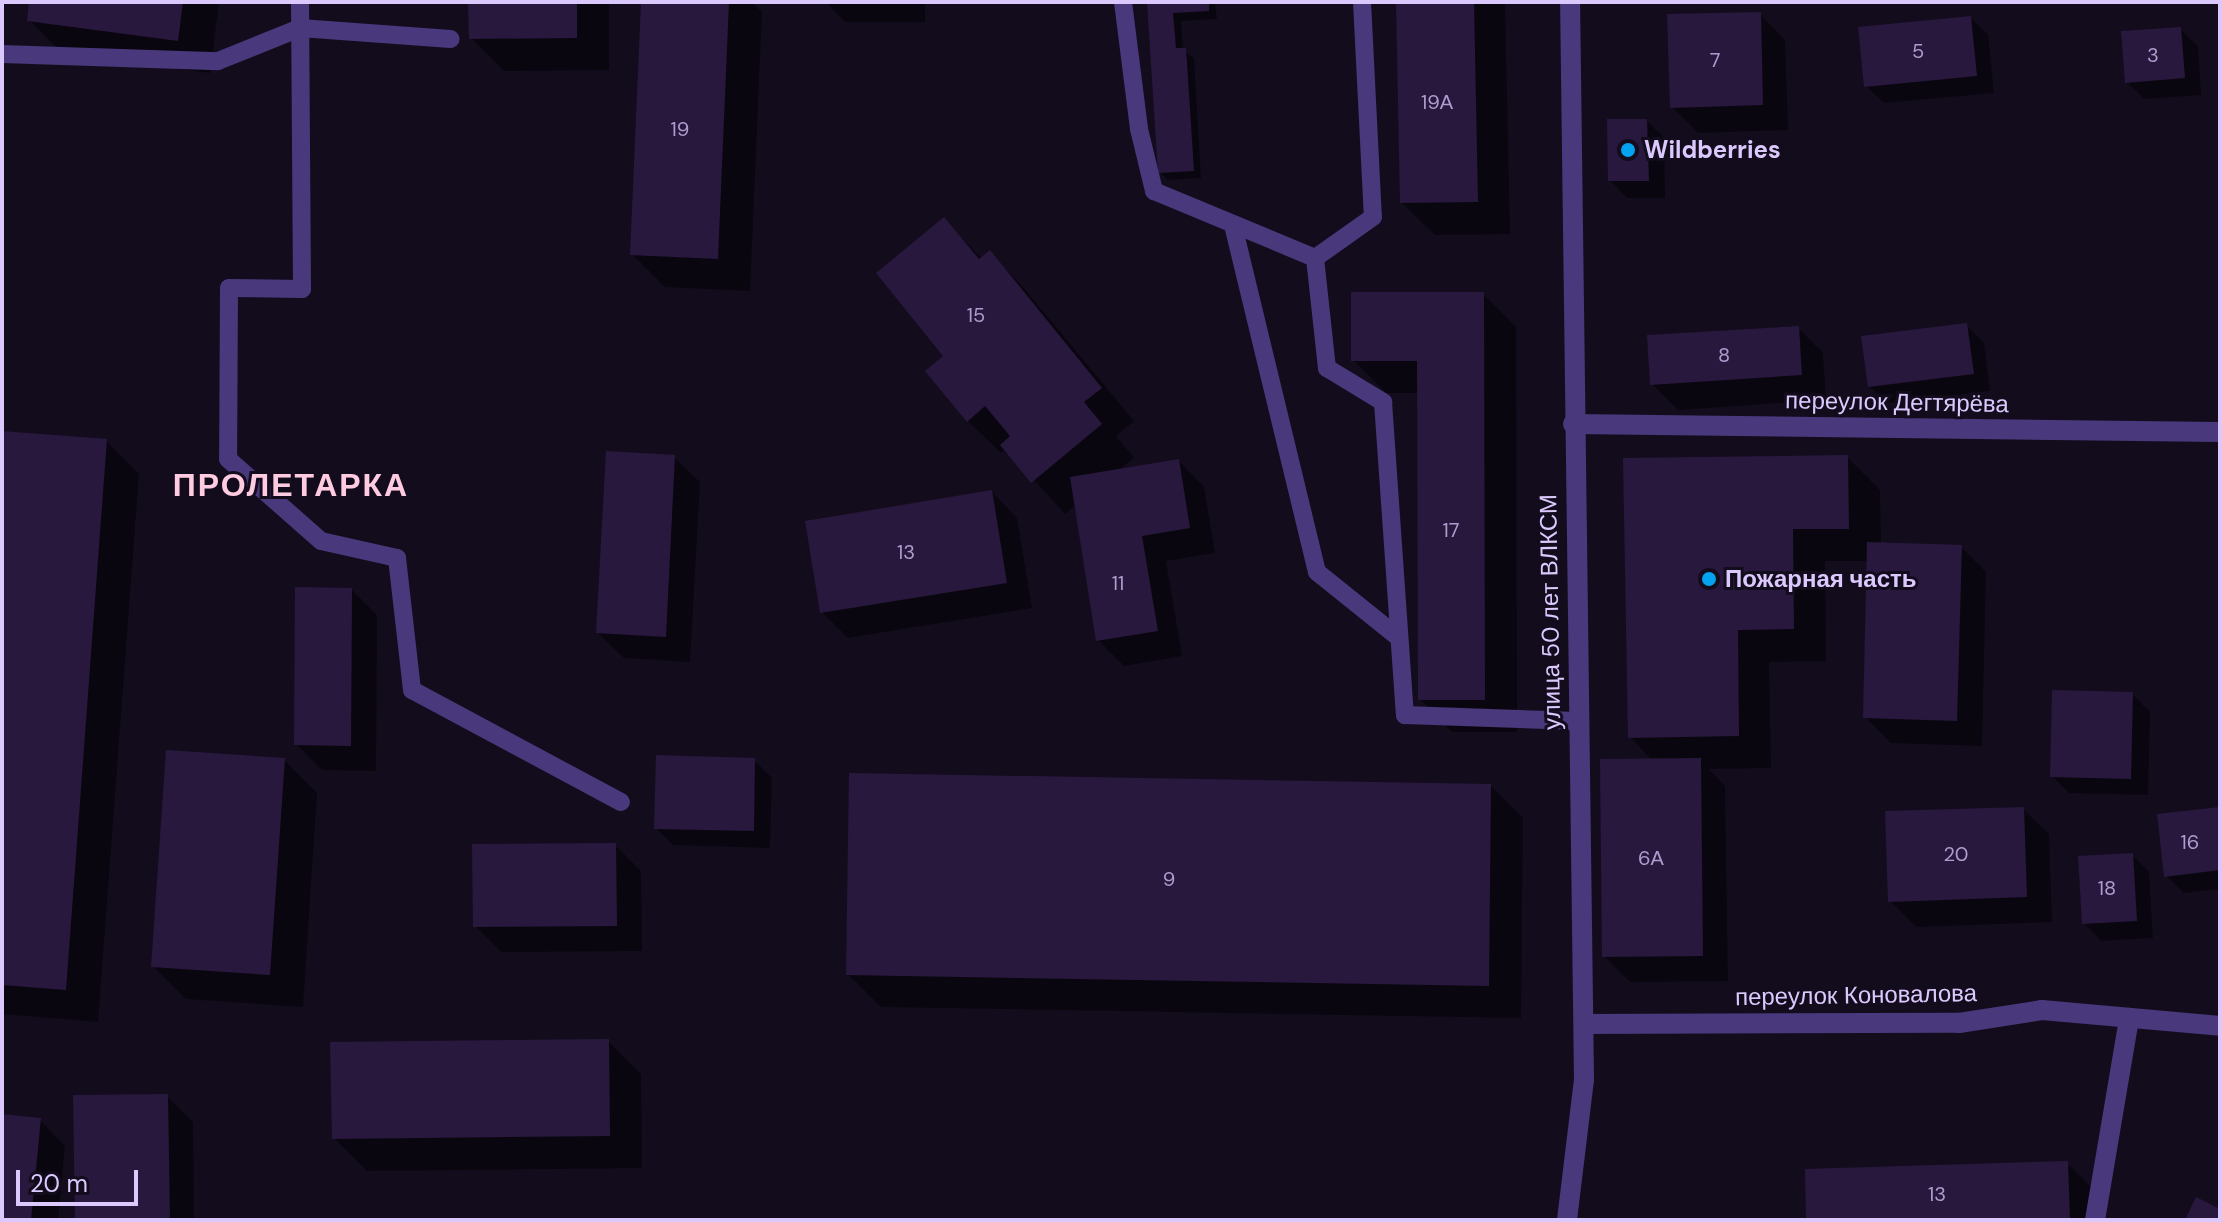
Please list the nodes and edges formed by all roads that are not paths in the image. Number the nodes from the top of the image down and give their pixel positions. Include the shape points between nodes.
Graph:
1 (300, 2) edge
2 (1123, 2) edge
3 (1362, 2) edge
4 (1570, 2) edge
5 (300, 28) junction
6 (451, 39) dead end
7 (2, 54) edge
8 (1233, 225) junction
9 (1315, 258) junction
10 (1573, 424) junction
11 (2220, 432) edge
12 (1399, 638) junction
13 (1578, 721) junction
14 (621, 802) dead end
15 (2129, 1018) junction
16 (1584, 1024) junction
17 (2220, 1026) edge
18 (1567, 1220) edge
19 (2095, 1220) edge

1 - 5 lane
2 - 8 lane via 1139,129 1154,191
3 - 9 lane via 1373,217
4 - 10 street, улица 50 лет ВЛКСМ
5 - 6 lane
5 - 7 lane via 218,61
5 - 14 lane via 302,289 229,288 228,459 321,541 397,558 412,690
8 - 9 lane
8 - 12 lane via 1317,572
9 - 12 lane via 1327,368 1383,402
10 - 11 street, переулок Дегтярёва
10 - 13 street, улица 50 лет ВЛКСМ
12 - 13 lane via 1405,715
13 - 16 street, улица 50 лет ВЛКСМ
15 - 16 street, переулок Коновалова via 2042,1010 1959,1023
15 - 17 street, переулок Коновалова
15 - 19 street
16 - 18 street, улица 50 лет ВЛКСМ via 1584,1080

